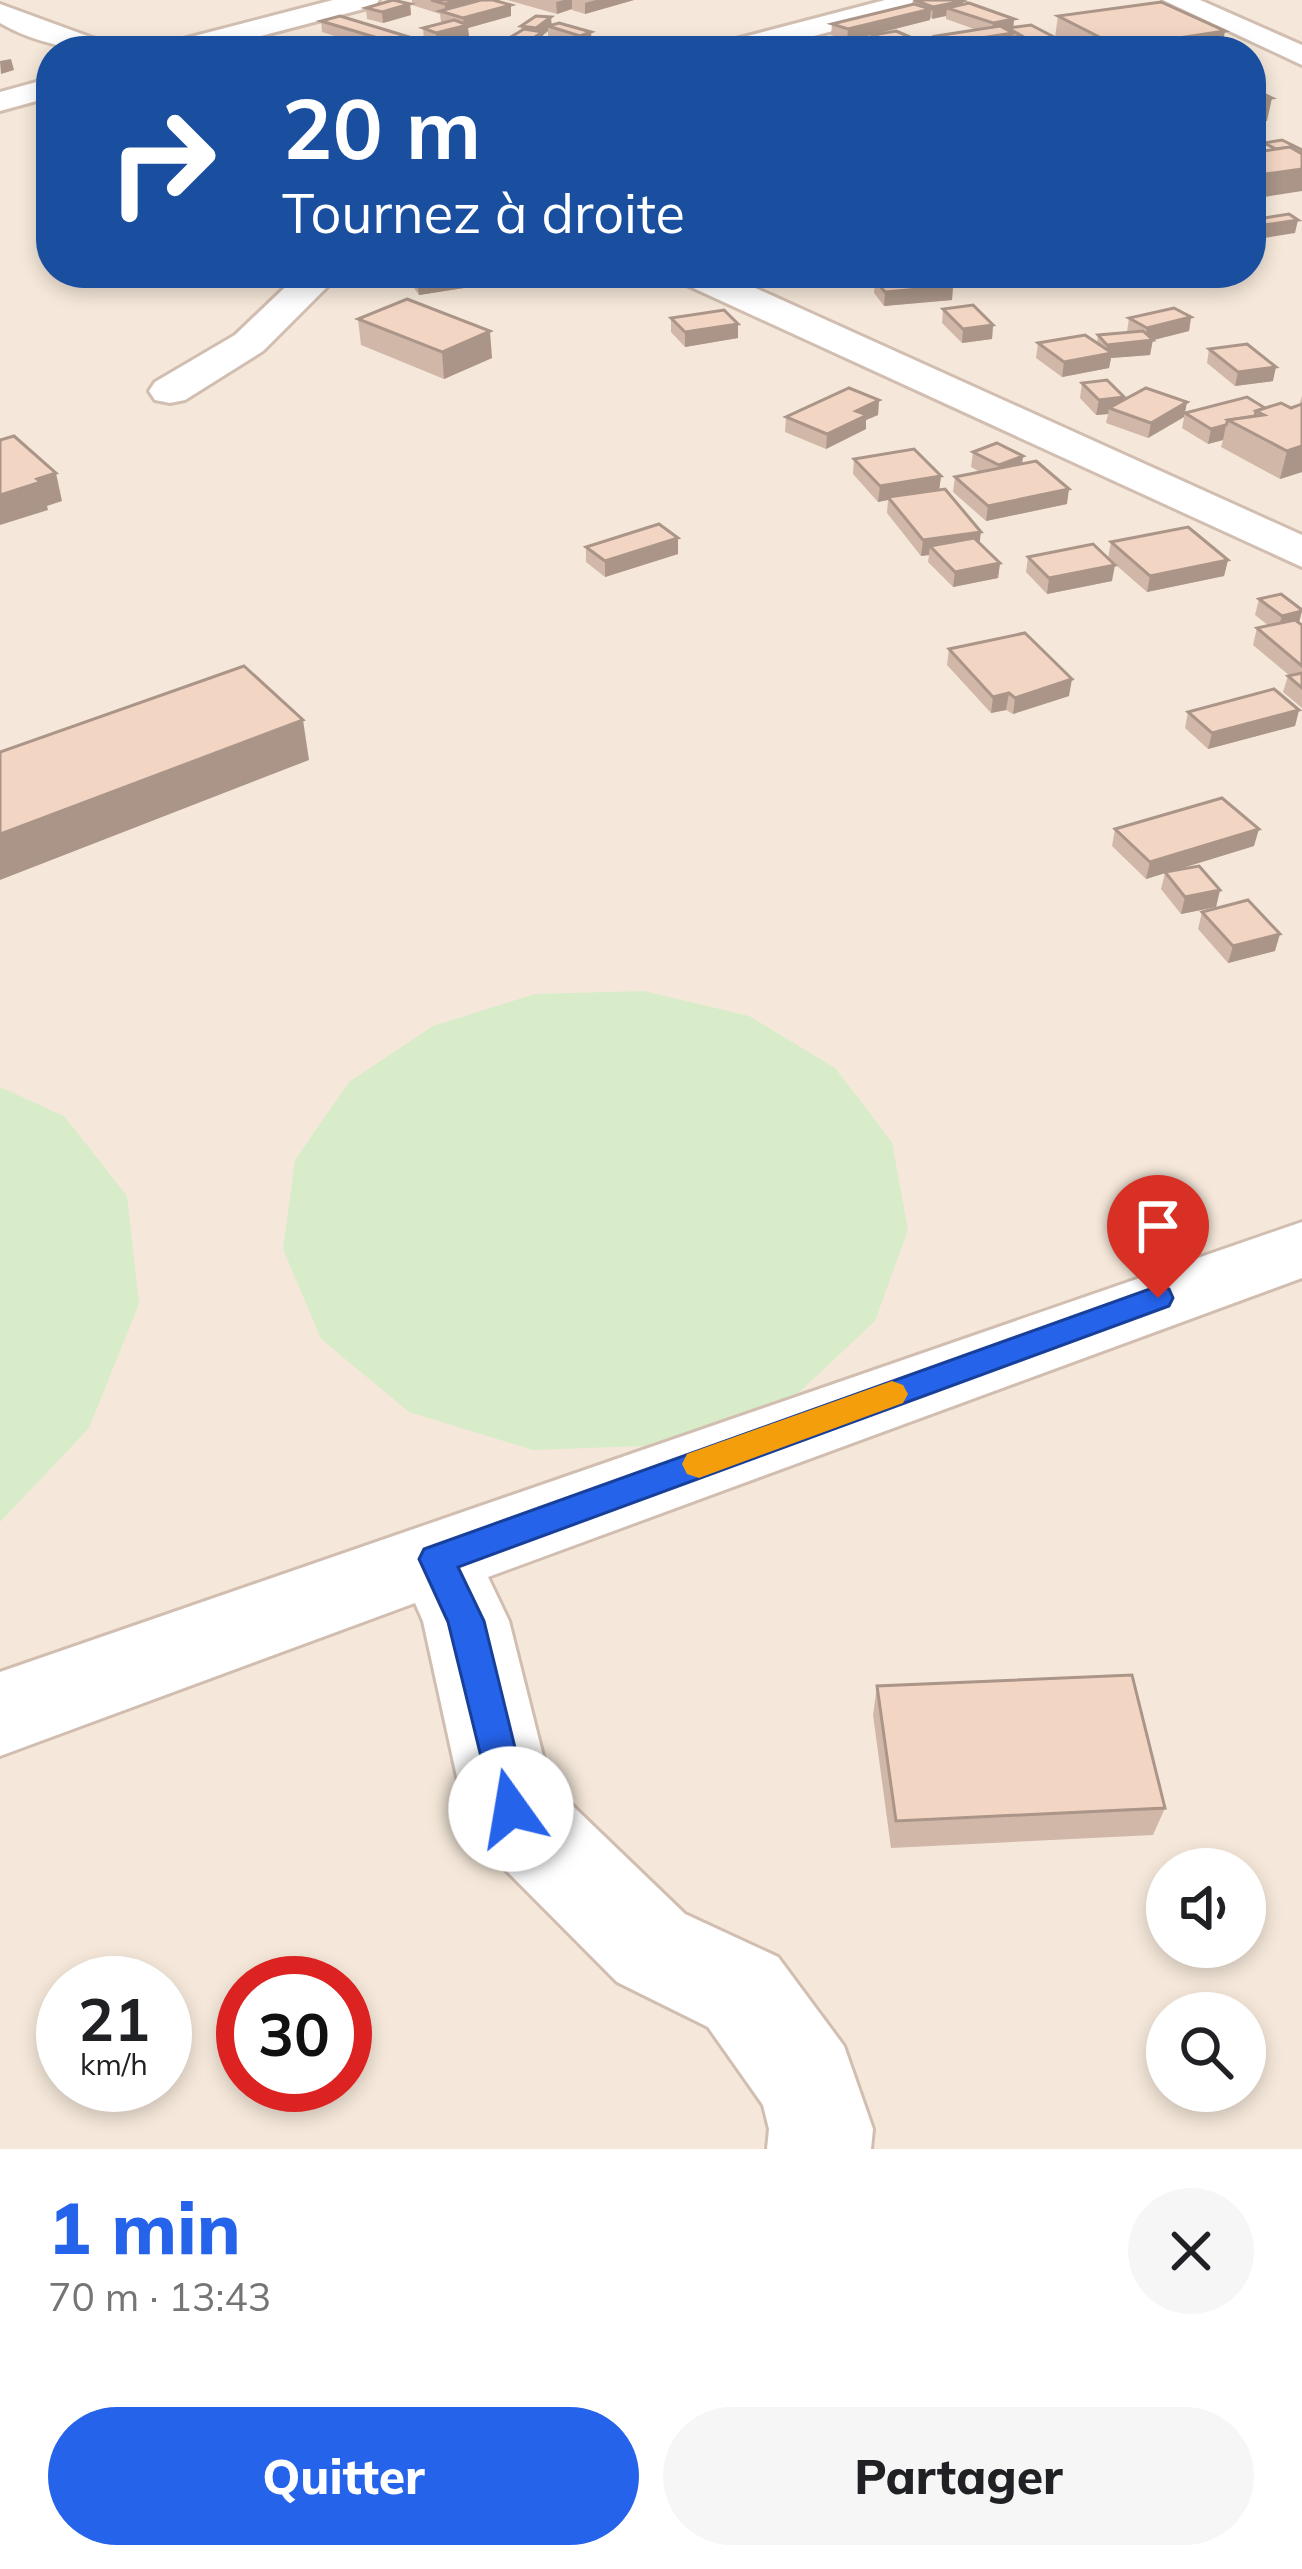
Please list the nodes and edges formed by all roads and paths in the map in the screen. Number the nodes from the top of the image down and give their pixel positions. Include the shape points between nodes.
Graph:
1 (365, 0) edge
2 (917, 0) edge
3 (1177, 0) edge
4 (871, 4) edge
5 (0, 13) edge
6 (56, 36) edge
7 (227, 36) edge
8 (770, 36) edge
9 (1253, 36) edge
10 (1266, 42) edge
11 (1302, 59) edge
12 (1266, 68) edge
13 (36, 91) edge
14 (0, 102) edge
15 (306, 288) edge
16 (724, 288) edge
17 (170, 391) dead end
18 (1302, 553) edge
19 (1302, 1249) edge
20 (436, 1559) junction
21 (0, 1714) edge
22 (819, 2149) edge

1 - 7 street
2 - 4 street
3 - 9 street
4 - 8 street
5 - 6 street
10 - 11 street
11 - 12 street
13 - 14 street
15 - 17 street via 249,343
16 - 18 street
19 - 20 street
20 - 21 street
20 - 22 street via 466,1621 511,1809 651,1948 743,1992 808,2082

